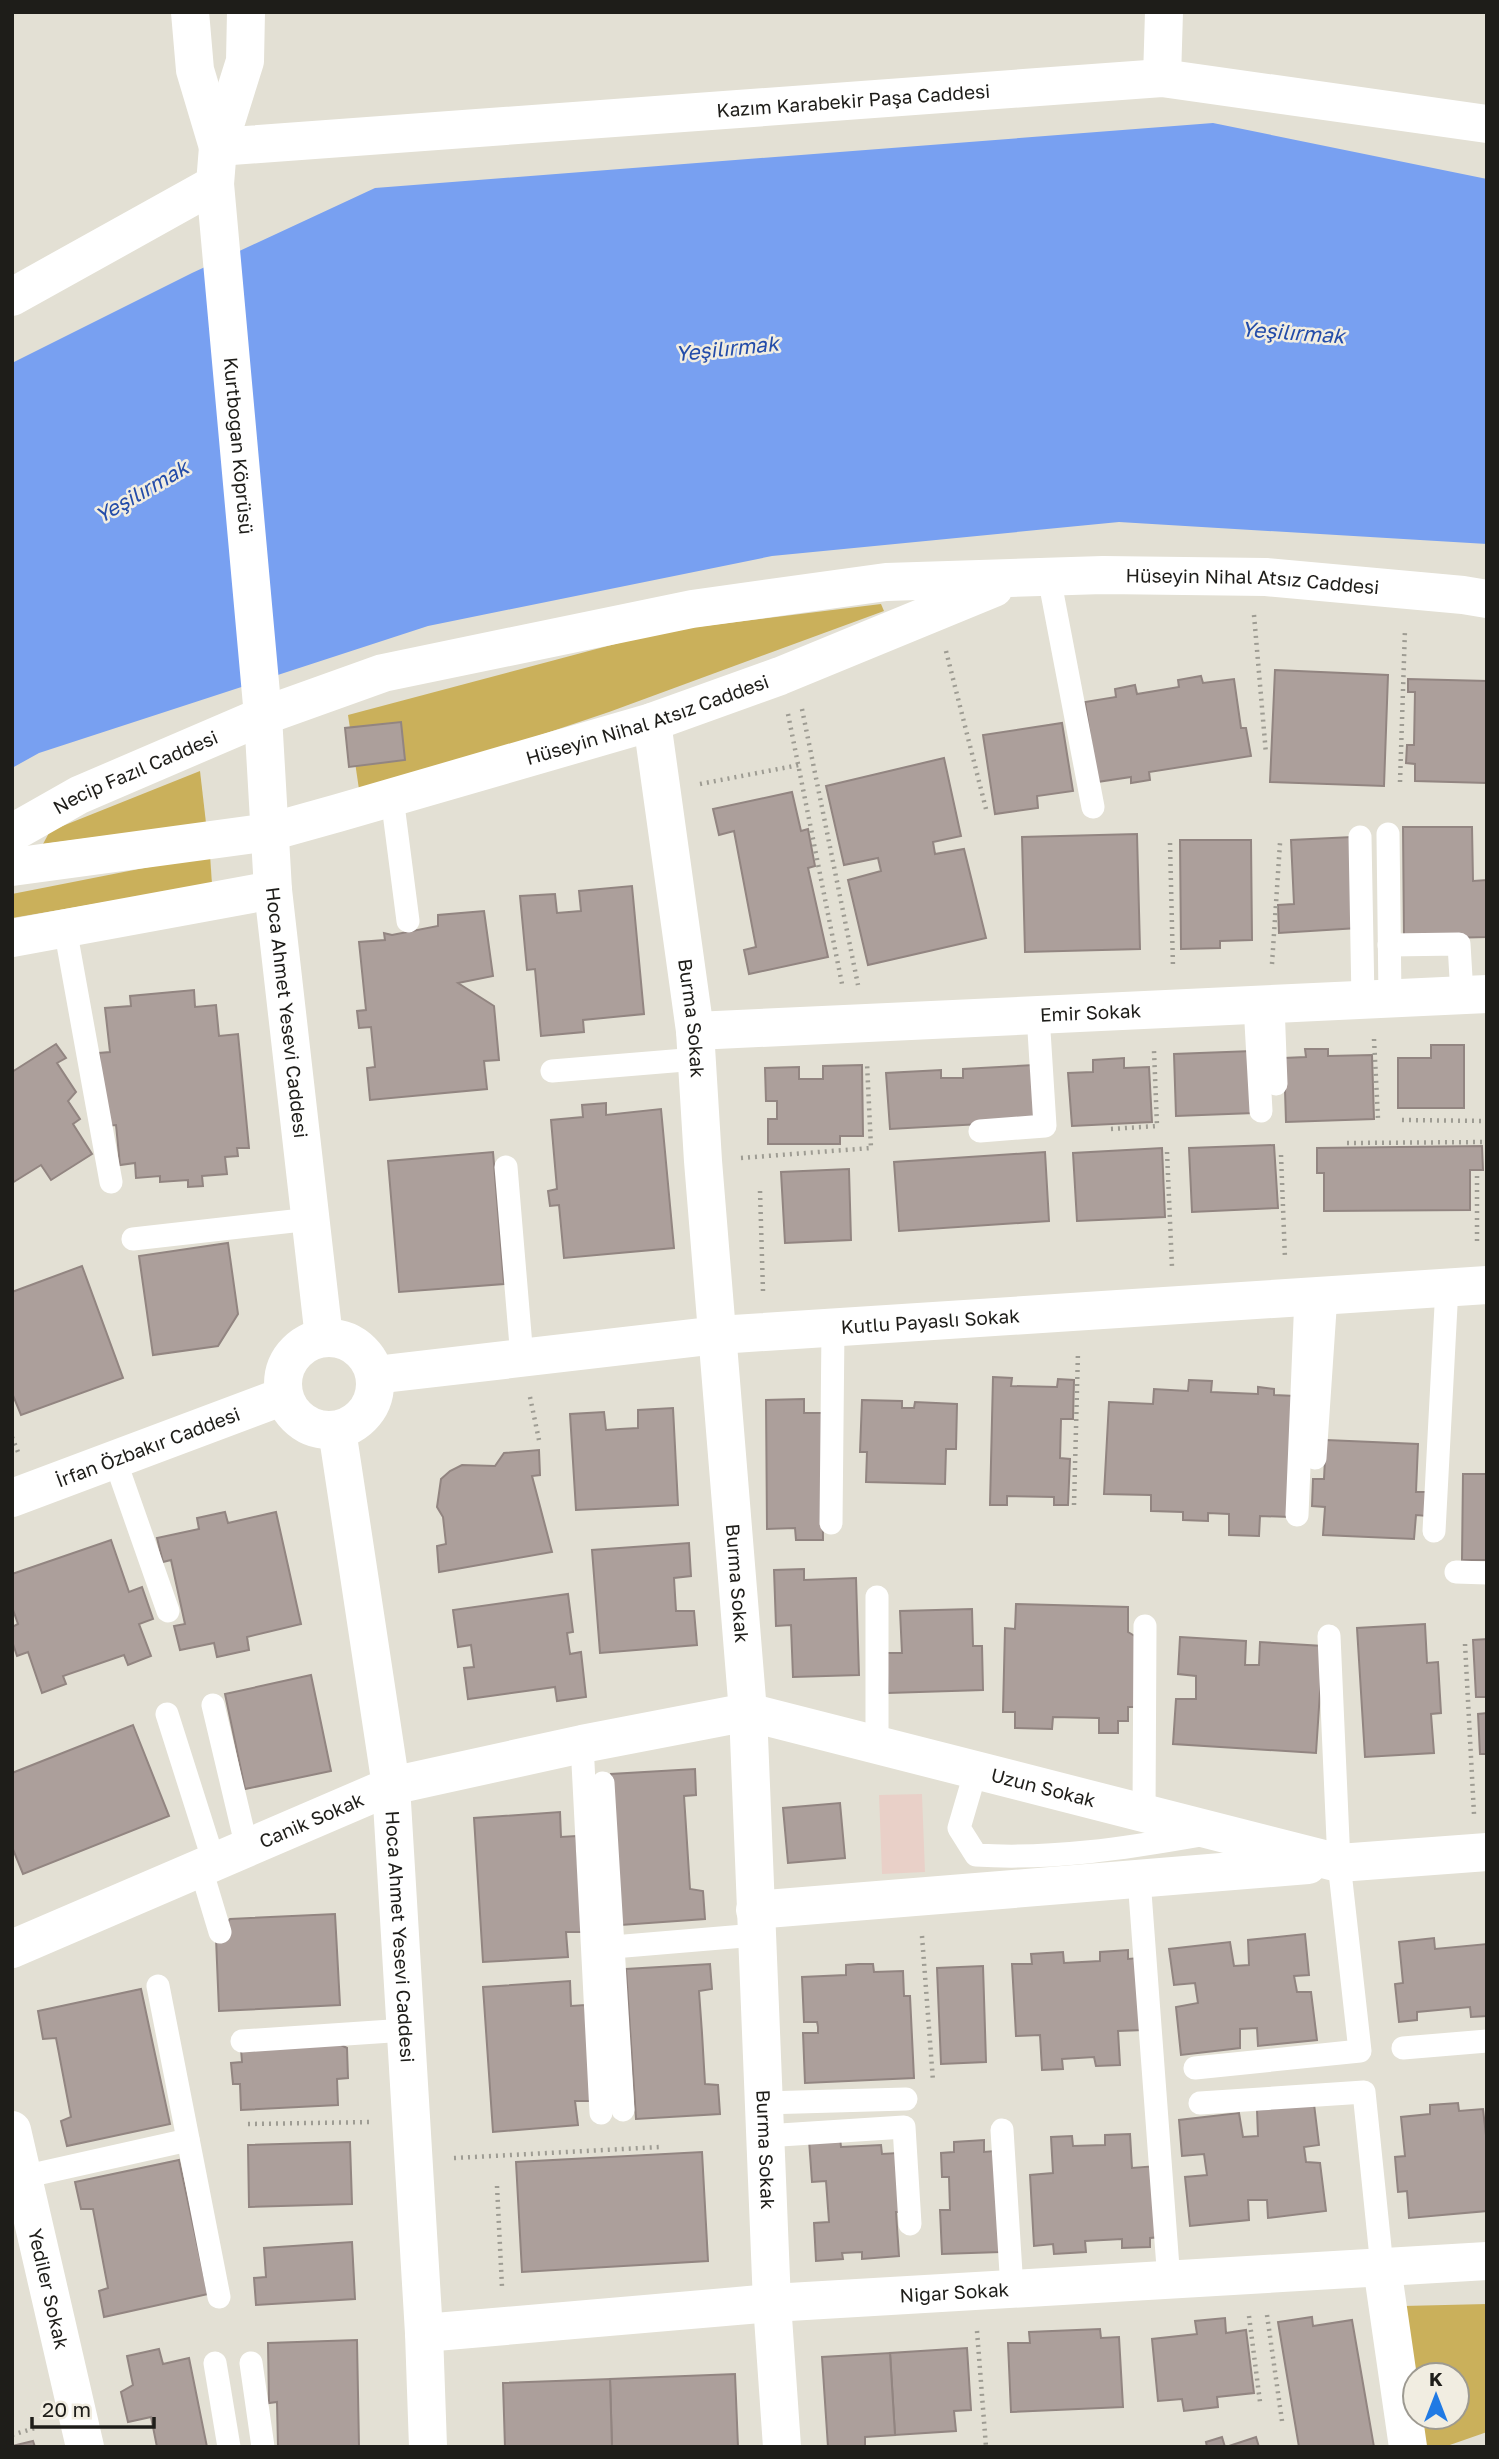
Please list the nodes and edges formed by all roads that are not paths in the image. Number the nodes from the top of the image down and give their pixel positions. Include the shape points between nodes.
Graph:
1 (190, 12) edge
2 (246, 12) edge
3 (1164, 12) edge
4 (1162, 78) junction
5 (1487, 124) edge
6 (217, 179) junction
7 (12, 298) edge
8 (1032, 579) junction
9 (1487, 599) edge
10 (262, 702) junction
11 (652, 722) junction
12 (392, 797) junction
13 (1093, 807) dead end
14 (270, 832) junction
15 (12, 833) edge
16 (1388, 834) dead end
17 (1360, 837) dead end
18 (12, 867) edge
19 (273, 890) junction
20 (408, 921) dead end
21 (65, 928) junction
22 (12, 938) edge
23 (1389, 945) junction
24 (1474, 995) edge
25 (1375, 999) junction
26 (1266, 1004) junction
27 (1038, 1015) junction
28 (696, 1045) junction
29 (552, 1071) dead end
30 (1276, 1084) dead end
31 (1261, 1111) dead end
32 (979, 1131) dead end
33 (506, 1167) dead end
34 (111, 1182) dead end
35 (311, 1219) junction
36 (133, 1239) dead end
37 (1470, 1286) edge
38 (1306, 1297) junction
39 (833, 1328) junction
40 (718, 1335) junction
41 (324, 1338) junction
42 (522, 1358) junction
43 (375, 1375) junction
44 (284, 1396) junction
45 (337, 1430) junction
46 (1315, 1458) dead end
47 (115, 1460) junction
48 (12, 1498) edge
49 (1297, 1515) dead end
50 (831, 1523) dead end
51 (1434, 1531) dead end
52 (1456, 1572) dead end
53 (1487, 1573) edge
54 (877, 1597) dead end
55 (168, 1611) dead end
56 (1145, 1626) dead end
57 (1329, 1636) dead end
58 (213, 1705) dead end
59 (748, 1712) junction
60 (167, 1714) dead end
61 (582, 1744) junction
62 (877, 1745) junction
63 (976, 1770) junction
64 (603, 1783) dead end
65 (391, 1786) junction
66 (1144, 1813) junction
67 (1218, 1832) junction
68 (1481, 1852) edge
69 (220, 1860) junction
70 (1339, 1863) junction
71 (1139, 1879) junction
72 (756, 1923) junction
73 (220, 1932) dead end
74 (613, 1947) junction
75 (12, 1949) edge
76 (158, 1986) dead end
77 (406, 2030) junction
78 (242, 2041) dead end
79 (1487, 2041) edge
80 (1403, 2048) dead end
81 (1195, 2068) dead end
82 (906, 2099) dead end
83 (1200, 2103) dead end
84 (764, 2119) junction
85 (12, 2130) edge
86 (1002, 2130) dead end
87 (188, 2140) junction
88 (23, 2177) junction
89 (910, 2224) dead end
90 (1487, 2261) edge
91 (1382, 2267) junction
92 (1169, 2281) junction
93 (1012, 2289) junction
94 (219, 2298) dead end
95 (772, 2303) junction
96 (424, 2333) junction
97 (215, 2363) dead end
98 (251, 2363) dead end
99 (85, 2447) edge
100 (229, 2447) edge
101 (263, 2447) edge
102 (428, 2447) edge
103 (782, 2447) edge
104 (1408, 2447) edge

1 - 6 street via 195,70
2 - 6 street via 245,61
3 - 4 street
4 - 5 street, Kazım Karabekir Paşa Caddesi
4 - 6 street, Kazım Karabekir Paşa Caddesi
6 - 7 street
6 - 10 street, Kurtboğan Köprüsü
8 - 9 street, Hüseyin Nihal Atsız Caddesi via 1251,576
8 - 10 street, Hüseyin Nihal Atsız Caddesi via 887,582 692,609
8 - 11 street, Hüseyin Nihal Atsız Caddesi
8 - 13 lane
10 - 14 street, Hoca Ahmet Yesevi Caddesi
10 - 15 street, Necip Fazıl Caddesi
11 - 12 street, Hüseyin Nihal Atsız Caddesi
11 - 28 street, Burma Sokak
12 - 14 street, Hüseyin Nihal Atsız Caddesi
12 - 20 lane
14 - 18 street
14 - 19 street, Hoca Ahmet Yesevi Caddesi
16 - 23 lane
17 - 25 lane
19 - 21 street
19 - 35 street, Hoca Ahmet Yesevi Caddesi
21 - 22 street
21 - 34 lane
23 - 24 lane via 1458,944
23 - 25 lane
24 - 25 street, Emir Sokak
25 - 26 street, Emir Sokak
26 - 27 street, Emir Sokak
26 - 30 lane
26 - 31 lane
27 - 28 street, Emir Sokak via 858,1023
27 - 32 lane via 1045,1126
28 - 29 lane
28 - 40 street, Burma Sokak
33 - 42 lane
35 - 36 lane
35 - 41 street, Hoca Ahmet Yesevi Caddesi
37 - 38 street, Kutlu Payaslı Sokak
37 - 51 lane
38 - 39 street, Kutlu Payaslı Sokak
38 - 46 lane
38 - 49 lane
39 - 40 street, Kutlu Payaslı Sokak
39 - 50 lane
40 - 42 street, Kutlu Payaslı Sokak
40 - 59 street, Burma Sokak
41 - 43 street via 351,1343 362,1351
41 - 44 street via 309,1342 286,1365
42 - 43 street, Kutlu Payaslı Sokak
43 - 45 street via 371,1404 363,1417
44 - 45 street via 289,1409 310,1427
44 - 47 street, İrfan Özbakır Caddesi
45 - 65 street, Hoca Ahmet Yesevi Caddesi
47 - 48 street, İrfan Özbakır Caddesi
47 - 55 lane
52 - 53 lane
54 - 62 lane
56 - 66 lane
57 - 70 lane
58 - 69 lane
59 - 61 street, Canik Sokak
59 - 62 street, Uzun Sokak
59 - 72 street, Burma Sokak
60 - 69 lane
61 - 65 street, Canik Sokak
61 - 74 lane via 612,2111
62 - 63 street, Uzun Sokak
63 - 66 street, Uzun Sokak
63 - 67 lane via 959,1828 976,1855 1020,1858 1090,1852
64 - 74 lane
65 - 69 street, Canik Sokak
65 - 77 street, Hoca Ahmet Yesevi Caddesi
66 - 67 street, Uzun Sokak
67 - 70 street, Uzun Sokak
68 - 70 street, Uzun Sokak
69 - 73 lane
69 - 75 street, Canik Sokak
70 - 71 street, Uzun Sokak
70 - 81 lane via 1360,2051
71 - 72 street, Uzun Sokak via 919,1897
71 - 92 lane
72 - 74 lane
72 - 84 street, Burma Sokak
76 - 87 lane
77 - 78 lane
77 - 96 street, Hoca Ahmet Yesevi Caddesi
79 - 80 lane
82 - 84 lane
83 - 91 lane via 1364,2092
84 - 89 lane via 904,2127
84 - 95 street, Burma Sokak
85 - 88 street, Yediler Sokak
86 - 93 lane
87 - 88 lane
87 - 94 lane
88 - 99 street, Yediler Sokak
90 - 91 street, Nigar Sokak
91 - 92 street, Nigar Sokak
91 - 104 street
92 - 93 street, Nigar Sokak
93 - 95 street, Nigar Sokak
95 - 96 street, Nigar Sokak
95 - 103 street, Burma Sokak
96 - 102 street, Hoca Ahmet Yesevi Caddesi
97 - 100 lane
98 - 101 lane

